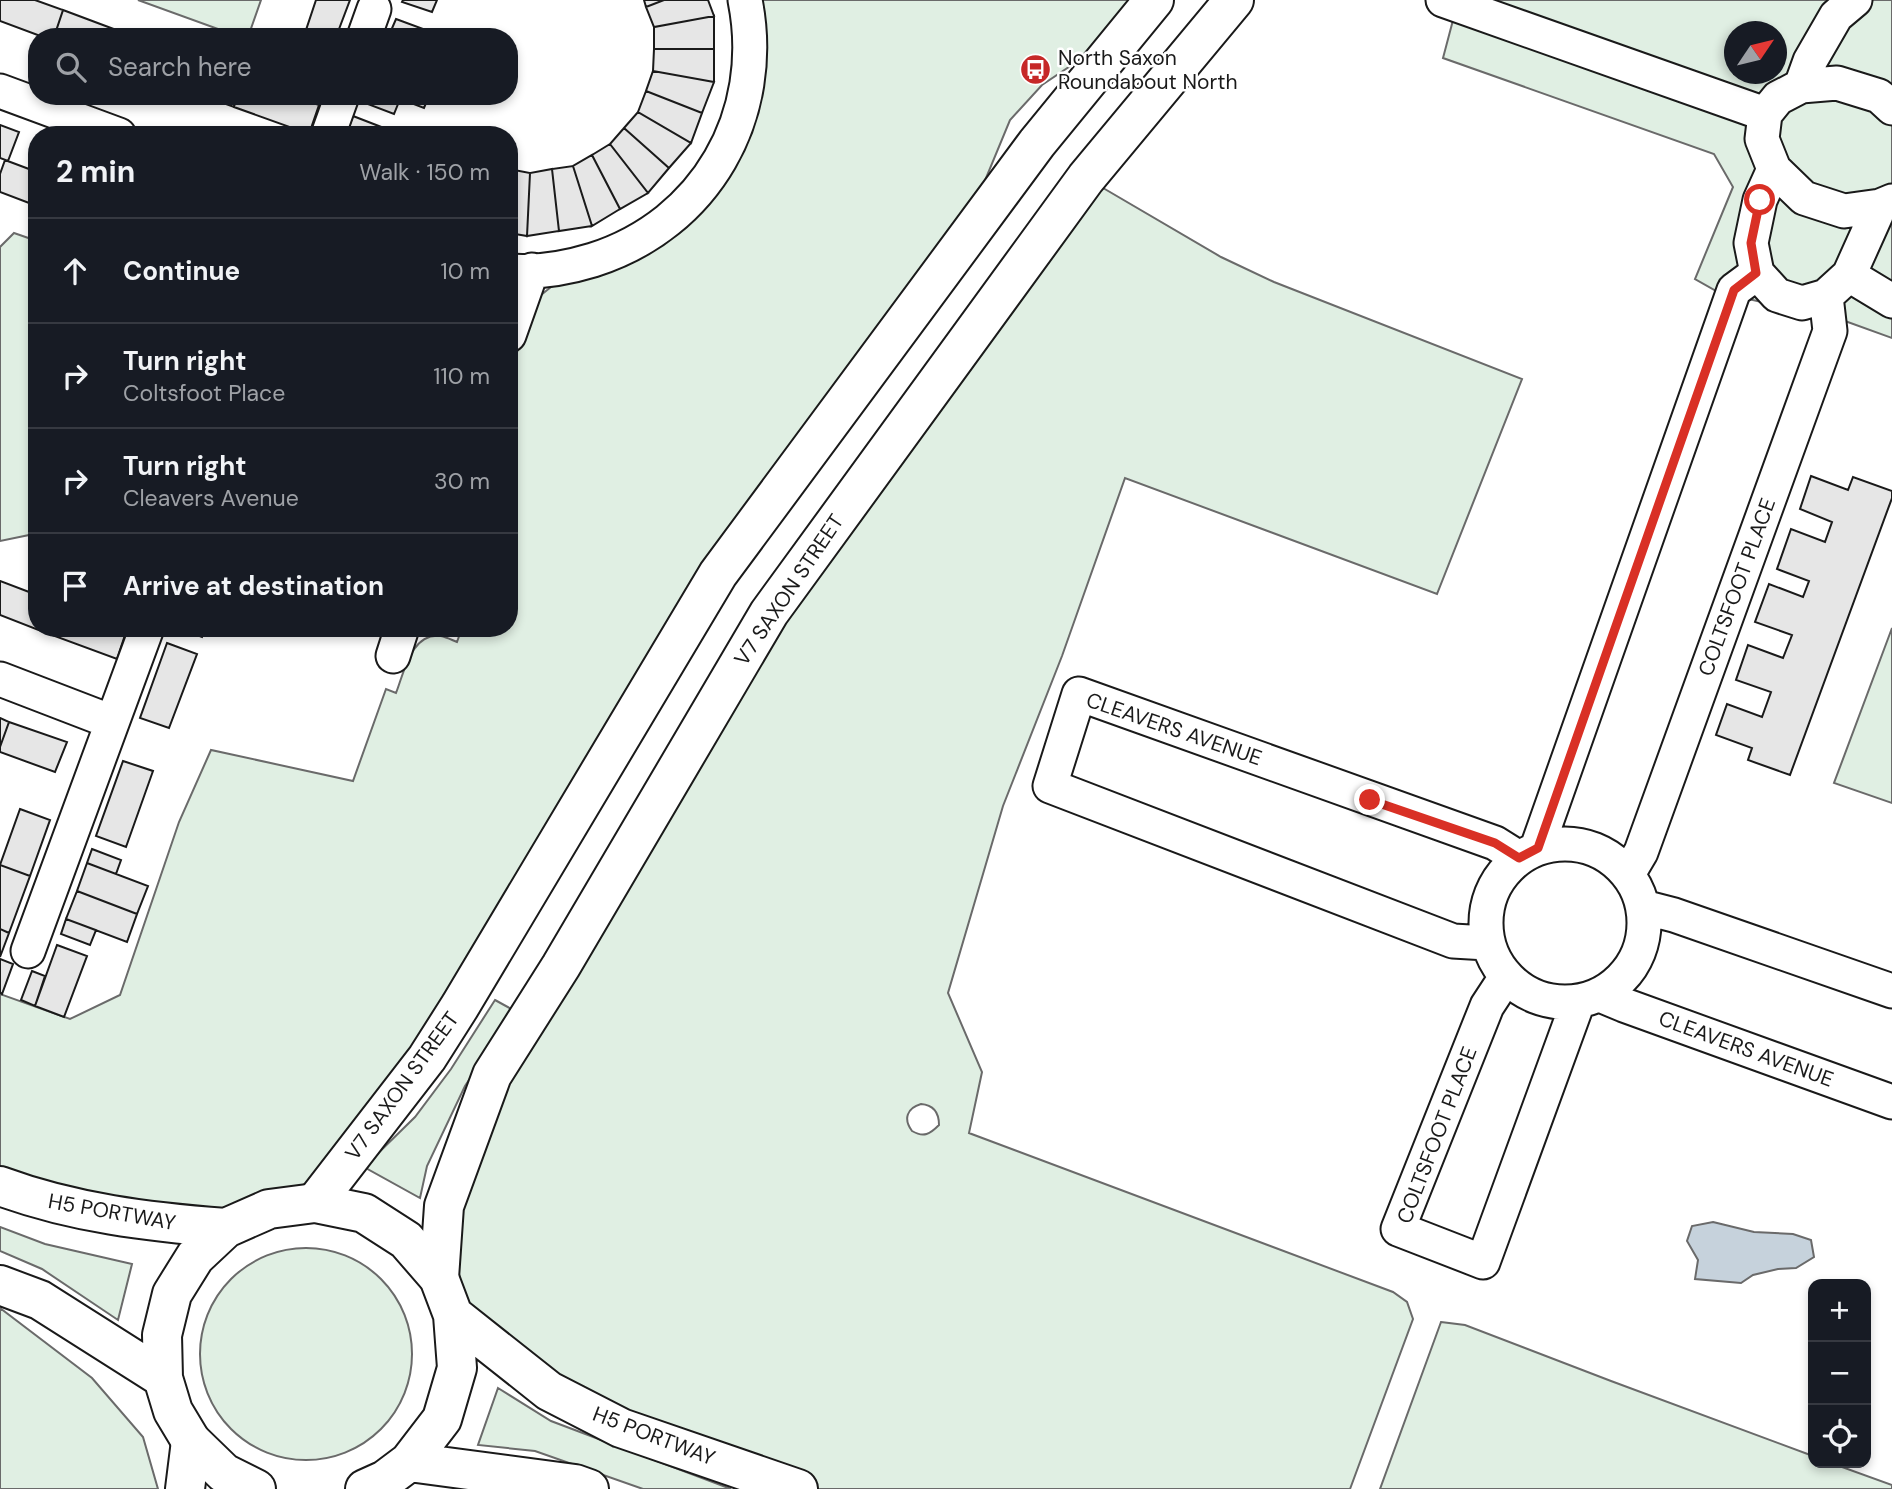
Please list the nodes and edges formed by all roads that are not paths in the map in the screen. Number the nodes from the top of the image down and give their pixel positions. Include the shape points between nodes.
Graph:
1 (745, 0) edge
2 (1154, 0) edge
3 (1234, 0) edge
4 (1443, 0) edge
5 (1835, 5) edge
6 (1801, 86) junction
7 (0, 91) edge
8 (28, 101) edge
9 (38, 105) edge
10 (339, 105) edge
11 (1892, 108) edge
12 (1765, 114) junction
13 (95, 126) edge
14 (331, 126) edge
15 (1774, 169) junction
16 (1886, 203) edge
17 (521, 270) edge
18 (1756, 273) junction
19 (1838, 285) junction
20 (1892, 301) edge
21 (145, 637) edge
22 (0, 679) edge
23 (112, 722) junction
24 (1528, 853) junction
25 (1628, 874) junction
26 (1643, 907) junction
27 (1487, 943) junction
28 (28, 951) dead end
29 (1506, 977) junction
30 (1892, 991) edge
31 (1589, 998) junction
32 (1892, 1102) edge
33 (0, 1186) edge
34 (315, 1203) junction
35 (226, 1228) junction
36 (439, 1278) junction
37 (0, 1285) edge
38 (453, 1315) junction
39 (163, 1378) junction
40 (191, 1441) junction
41 (410, 1462) junction
42 (185, 1489) edge
43 (256, 1489) edge
44 (365, 1489) edge
45 (589, 1489) edge
46 (798, 1489) edge

1 - 17 street via 750,52 744,100 727,147 691,200 652,233 624,248 576,265
2 - 34 street, V7 SAXON STREET via 1037,143 718,574 427,1058
3 - 36 street, V7 SAXON STREET via 1086,178 769,613 492,1075 444,1206
4 - 12 street
5 - 6 street
6 - 11 street via 1837,83 1879,96
6 - 12 street via 1778,98
7 - 8 street
9 - 13 street
10 - 14 street
12 - 15 street via 1762,139
15 - 16 street via 1804,198 1844,211
15 - 18 street via 1760,200 1751,243
16 - 19 street
18 - 19 street via 1777,295 1802,303
18 - 24 street via 1734,290
19 - 20 street
19 - 25 street, COLTSFOOT PLACE via 1830,331 1641,852
21 - 23 street
22 - 23 street
23 - 28 street
24 - 25 street via 1562,843 1587,846
24 - 27 street via 1501,874 1490,895
24 - 27 street, CLEAVERS AVENUE via 1079,694 1050,786 1453,941
25 - 26 street
26 - 30 street
26 - 31 street via 1644,934 1636,958 1621,979
27 - 29 street
29 - 31 street via 1527,993 1552,1002
29 - 31 street, COLTSFOOT PLACE via 1486,1006 1398,1229 1483,1262
31 - 32 street, CLEAVERS AVENUE via 1637,1010
33 - 35 street, H5 PORTWAY via 72,1209
34 - 35 street via 269,1209
34 - 36 street via 364,1213 407,1240
35 - 39 street via 195,1257 172,1294 162,1335
36 - 38 street
37 - 39 street via 40,1300
38 - 41 street via 457,1368 442,1419
38 - 46 street, H5 PORTWAY via 549,1391 621,1428
39 - 40 street via 173,1411
40 - 42 street
40 - 43 street via 224,1473
41 - 44 street
41 - 45 street

